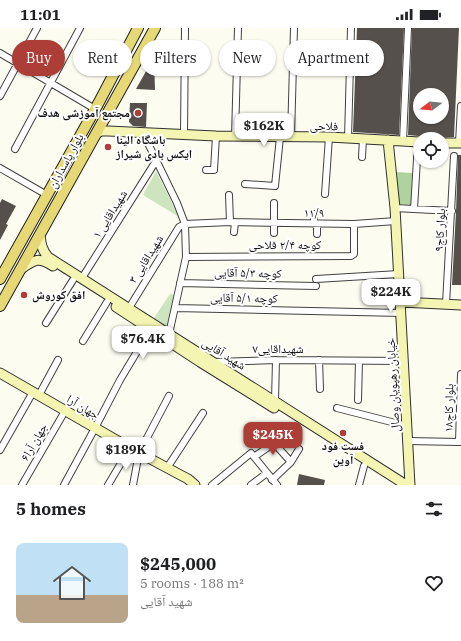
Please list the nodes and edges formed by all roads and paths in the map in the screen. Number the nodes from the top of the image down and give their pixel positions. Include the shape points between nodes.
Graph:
1 (37, 28) edge
2 (80, 28) edge
3 (138, 28) edge
4 (155, 28) edge
5 (185, 28) edge
6 (238, 28) edge
7 (294, 28) edge
8 (351, 28) edge
9 (408, 28) edge
10 (30, 40) edge
11 (0, 53) edge
12 (12, 60) edge
13 (12, 74) edge
14 (41, 76) edge
15 (51, 82) junction
16 (0, 96) edge
17 (461, 106) edge
18 (95, 109) junction
19 (104, 119) junction
20 (108, 131) junction
21 (143, 133) junction
22 (96, 134) junction
23 (184, 135) junction
24 (216, 136) junction
25 (236, 137) junction
26 (280, 137) junction
27 (291, 137) junction
28 (329, 138) junction
29 (348, 138) junction
30 (363, 139) junction
31 (388, 140) junction
32 (403, 141) junction
33 (413, 142) edge
34 (449, 143) edge
35 (460, 143) edge
36 (15, 148) dead end
37 (454, 156) dead end
38 (362, 157) dead end
39 (156, 161) junction
40 (0, 168) edge
41 (417, 168) edge
42 (206, 170) dead end
43 (246, 184) dead end
44 (325, 194) dead end
45 (47, 195) junction
46 (229, 195) dead end
47 (274, 203) dead end
48 (395, 208) junction
49 (414, 209) junction
50 (452, 211) junction
51 (314, 214) dead end
52 (396, 221) junction
53 (232, 222) junction
54 (315, 223) junction
55 (185, 224) junction
56 (274, 224) junction
57 (354, 224) junction
58 (234, 232) dead end
59 (274, 233) dead end
60 (317, 234) dead end
61 (40, 235) junction
62 (186, 256) junction
63 (44, 257) junction
64 (21, 268) junction
65 (399, 274) junction
66 (0, 278) edge
67 (77, 278) junction
68 (180, 283) junction
69 (107, 302) junction
70 (401, 302) junction
71 (446, 304) junction
72 (461, 305) edge
73 (0, 306) edge
74 (129, 308) junction
75 (175, 308) junction
76 (402, 313) junction
77 (46, 323) dead end
78 (150, 330) junction
79 (170, 334) junction
80 (83, 341) dead end
81 (58, 360) dead end
82 (276, 360) junction
83 (319, 360) junction
84 (358, 361) junction
85 (403, 361) junction
86 (213, 362) junction
87 (461, 374) edge
88 (1, 375) edge
89 (320, 390) dead end
90 (36, 394) junction
91 (169, 396) dead end
92 (358, 400) dead end
93 (275, 401) junction
94 (337, 408) dead end
95 (65, 411) junction
96 (203, 413) dead end
97 (407, 426) junction
98 (95, 428) junction
99 (311, 428) junction
100 (408, 441) junction
101 (130, 448) junction
102 (299, 449) dead end
103 (0, 450) edge
104 (139, 453) junction
105 (254, 457) junction
106 (291, 462) junction
107 (364, 466) junction
108 (167, 468) junction
109 (267, 473) junction
110 (274, 482) edge
111 (189, 483) edge
112 (22, 485) edge
113 (64, 485) edge
114 (108, 485) edge
115 (133, 485) edge
116 (212, 485) edge
117 (251, 485) edge
118 (359, 485) edge
119 (395, 485) edge
120 (406, 485) edge
121 (410, 485) edge

1 - 10 street
2 - 15 street
3 - 18 main road, بلوار پاسداران
4 - 19 main road, بلوار پاسداران
5 - 23 street
6 - 25 street
7 - 27 street
8 - 29 street
9 - 32 street
11 - 12 street
13 - 16 street
14 - 15 street
15 - 18 street
15 - 36 street
17 - 35 street
18 - 45 main road, بلوار پاسداران
19 - 20 street
19 - 22 main road, بلوار پاسداران
20 - 21 street, فلاحی
20 - 22 street, فلاحی
21 - 23 street, فلاحی
21 - 39 street
22 - 61 main road, بلوار پاسداران
23 - 24 street, فلاحی
24 - 25 street, فلاحی
24 - 42 street via 214,170
25 - 26 street, فلاحی
26 - 27 street, فلاحی
26 - 43 street via 275,186
27 - 28 street, فلاحی
28 - 29 street, فلاحی
28 - 44 street
29 - 30 street, فلاحی
30 - 31 street, فلاحی
30 - 38 street
31 - 32 street, فلاحی
31 - 48 street, خیابان رهپویان وصال
32 - 33 street, فلاحی
34 - 35 street
37 - 50 street, بلوار کاج۹
39 - 55 street
39 - 67 street, ۱ شهیداقایی
40 - 45 street
41 - 49 street
45 - 66 main road, بلوار پاسداران
46 - 53 street
47 - 56 street
48 - 49 street
48 - 52 street, خیابان رهپویان وصال
49 - 50 street
50 - 71 street, بلوار کاج۹
51 - 54 street
52 - 57 street, ۱۱/۹
52 - 65 street, خیابان رهپویان وصال
53 - 55 street, ۱۱/۹
53 - 56 street, ۱۱/۹
53 - 58 street
54 - 56 street, ۱۱/۹
54 - 57 street, ۱۱/۹
54 - 60 street
55 - 62 street
55 - 74 street, ۳ شهیداقایی via 179,227
56 - 59 street
57 - 62 street, کوچه ۲/۴ فلاحی via 354,254 351,256
61 - 63 street
61 - 64 main road, بلوار پاسداران
62 - 68 street
63 - 64 street via 33,260
63 - 67 street, شهید آقایی
64 - 73 main road, بلوار پاسداران
65 - 68 street, کوچه ۵/۳ آقایی via 316,282
65 - 70 street, خیابان رهپویان وصال
67 - 69 street, شهید آقایی
67 - 74 street, شهید آقایی
67 - 77 street, ۱ شهیداقایی
68 - 75 street
69 - 78 street, شهید آقایی
69 - 80 street
70 - 71 street
70 - 76 street, خیابان رهپویان وصال
71 - 72 street
74 - 79 street, شهید آقایی
75 - 76 street, کوچه ۵/۱ آقایی
75 - 79 street
76 - 85 street, خیابان رهپویان وصال
78 - 98 street
78 - 99 street, شهید آقایی
79 - 86 street, شهید آقایی
81 - 90 street
82 - 83 street, شهیداقایی۷
82 - 86 street, شهیداقایی۷
82 - 93 street
83 - 84 street, شهیداقایی۷
83 - 89 street
84 - 85 street, شهیداقایی۷
84 - 92 street
85 - 97 street, خیابان رهپویان وصال
86 - 93 street, شهید آقایی
87 - 100 street, بلوار کاج۱۸ via 459,442
88 - 90 street, جهان آرا
90 - 95 street, جهان آرا
90 - 103 street
91 - 104 street
93 - 99 street, شهید آقایی
94 - 97 street
95 - 98 street, جهان آرا
95 - 112 street, جهان آرا۶
96 - 108 street
97 - 100 street, خیابان رهپویان وصال
98 - 101 street, جهان آرا
98 - 113 street
99 - 107 street, شهید آقایی
99 - 120 street, شهید آقایی
100 - 121 street, خیابان رهپویان وصال
101 - 104 street, جهان آرا
101 - 114 street
102 - 106 street
104 - 108 street, جهان آرا
104 - 115 street
105 - 106 street via 274,443
105 - 109 street
105 - 116 street via 251,453
106 - 110 street
107 - 118 street
107 - 119 street, شهید آقایی
108 - 111 street, جهان آرا
109 - 110 street
109 - 117 street

